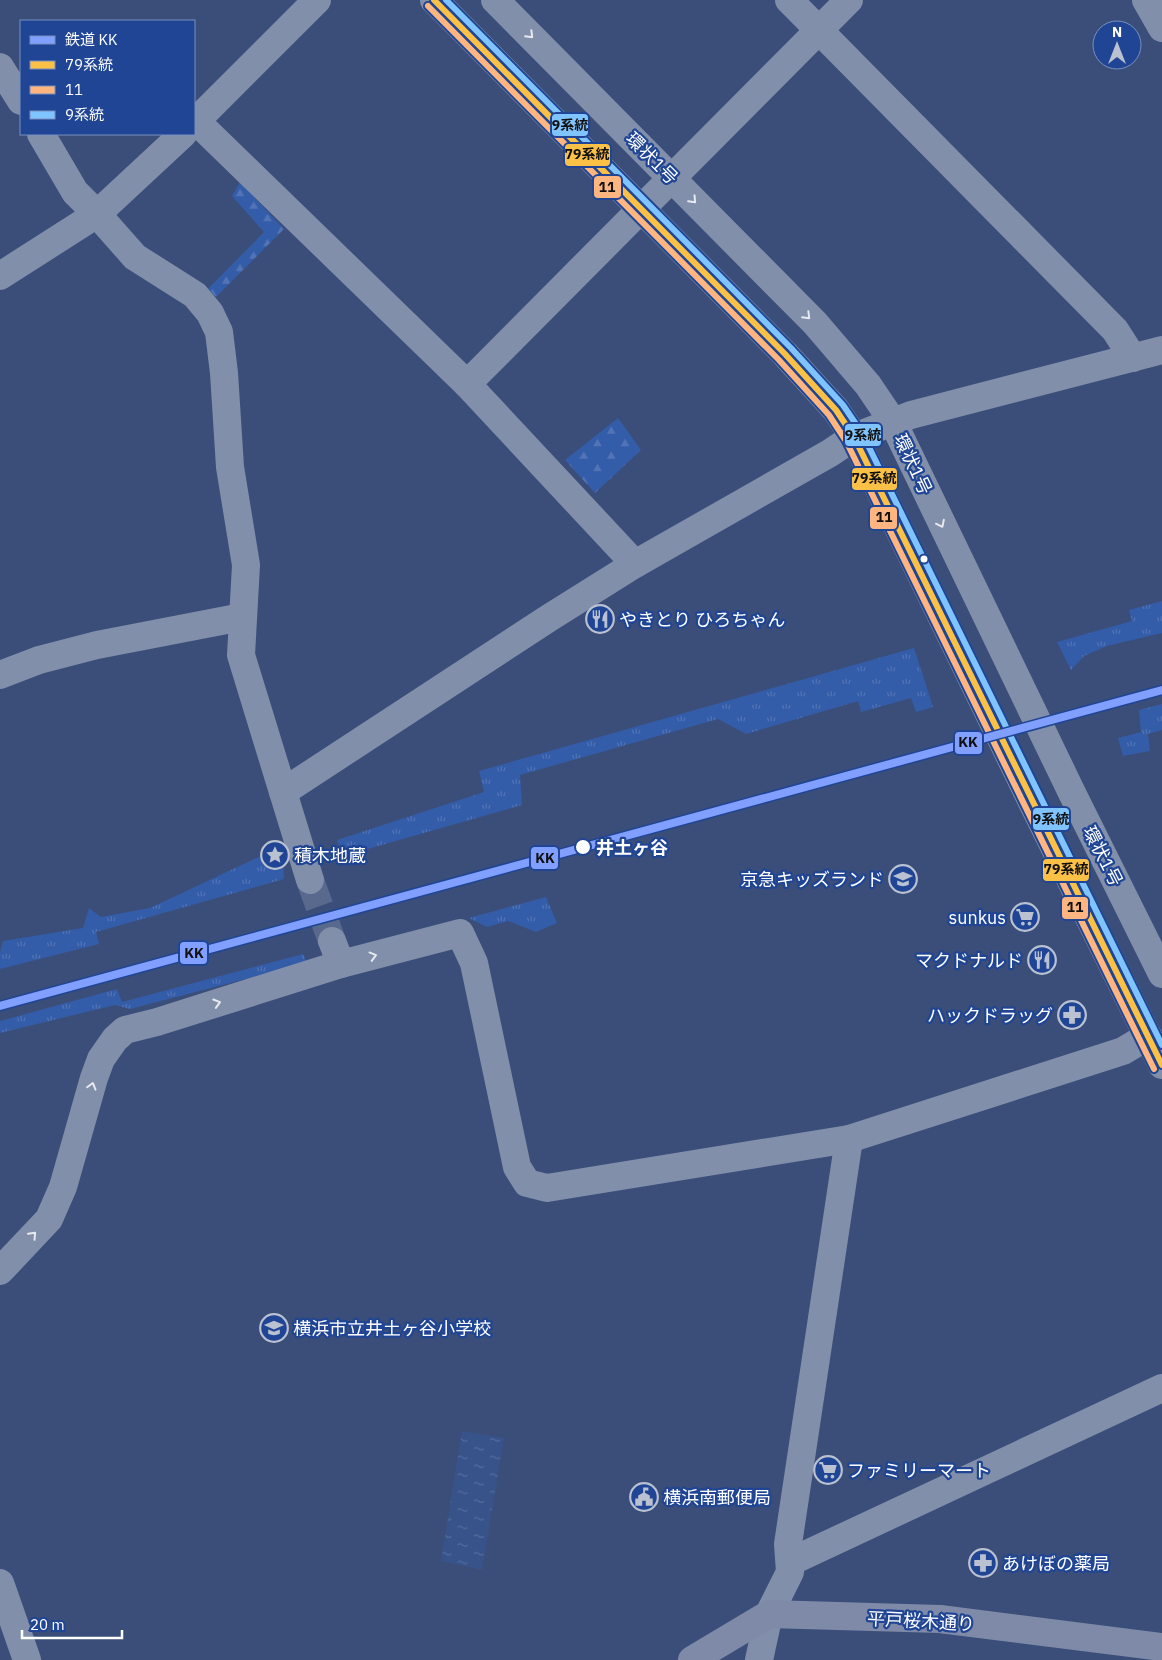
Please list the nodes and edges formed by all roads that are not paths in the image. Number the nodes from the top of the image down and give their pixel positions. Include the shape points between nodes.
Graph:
1 (316, 0) edge
2 (434, 0) edge
3 (495, 0) edge
4 (789, 0) edge
5 (849, 0) edge
6 (1146, 0) edge
7 (1162, 28) edge
8 (819, 30) junction
9 (0, 67) edge
10 (20, 98) edge
11 (195, 122) edge
12 (195, 130) edge
13 (42, 135) edge
14 (181, 135) edge
15 (672, 178) junction
16 (641, 209) junction
17 (97, 214) junction
18 (0, 276) edge
19 (1162, 350) edge
20 (1133, 358) junction
21 (467, 384) junction
22 (893, 422) junction
23 (854, 437) junction
24 (635, 564) junction
25 (242, 617) junction
26 (0, 675) edge
27 (282, 792) junction
28 (310, 880) tunnel mouth
29 (1162, 974) edge
30 (1148, 1036) junction
31 (1162, 1065) edge
32 (849, 1138) junction
33 (0, 1271) edge
34 (1162, 1388) edge
35 (790, 1562) junction
36 (0, 1583) edge
37 (769, 1614) junction
38 (1162, 1647) edge
39 (27, 1660) edge
40 (692, 1660) edge
41 (759, 1660) edge

1 - 11 street
2 - 16 main road
3 -> 15 main road, 環状1号
4 - 8 street
5 - 8 street
6 - 7 street
8 - 15 street
8 - 20 street via 1115,330
9 - 10 street
12 - 21 street
13 - 17 street via 75,192
14 - 17 street
15 - 16 street
15 -> 22 main road, 環状1号 via 815,323 868,385
16 - 21 street
16 - 23 main road via 785,354 836,410
17 - 18 street
17 - 25 street via 135,258 195,295 210,313 219,332 230,467 246,565
19 - 20 street
20 - 22 street
21 - 24 street
22 - 23 street
22 -> 29 main road, 環状1号
23 - 24 street
23 - 30 main road
24 - 27 street
25 - 26 street via 97,645 40,660
25 - 27 street via 241,655
27 - 28 street
30 - 31 main road
30 - 32 street via 1123,1051
33 -> 32 street via 49,1219 64,1187 94,1078 115,1039 126,1030 157,1022 337,952 460,933 474,963 512,1147 526,1183 547,1188
32 - 35 street via 788,1544
34 - 35 street
35 - 37 street via 790,1572
36 - 39 street
37 - 38 main road, 平戸桜木通り via 940,1619
37 - 40 main road
37 - 41 street

